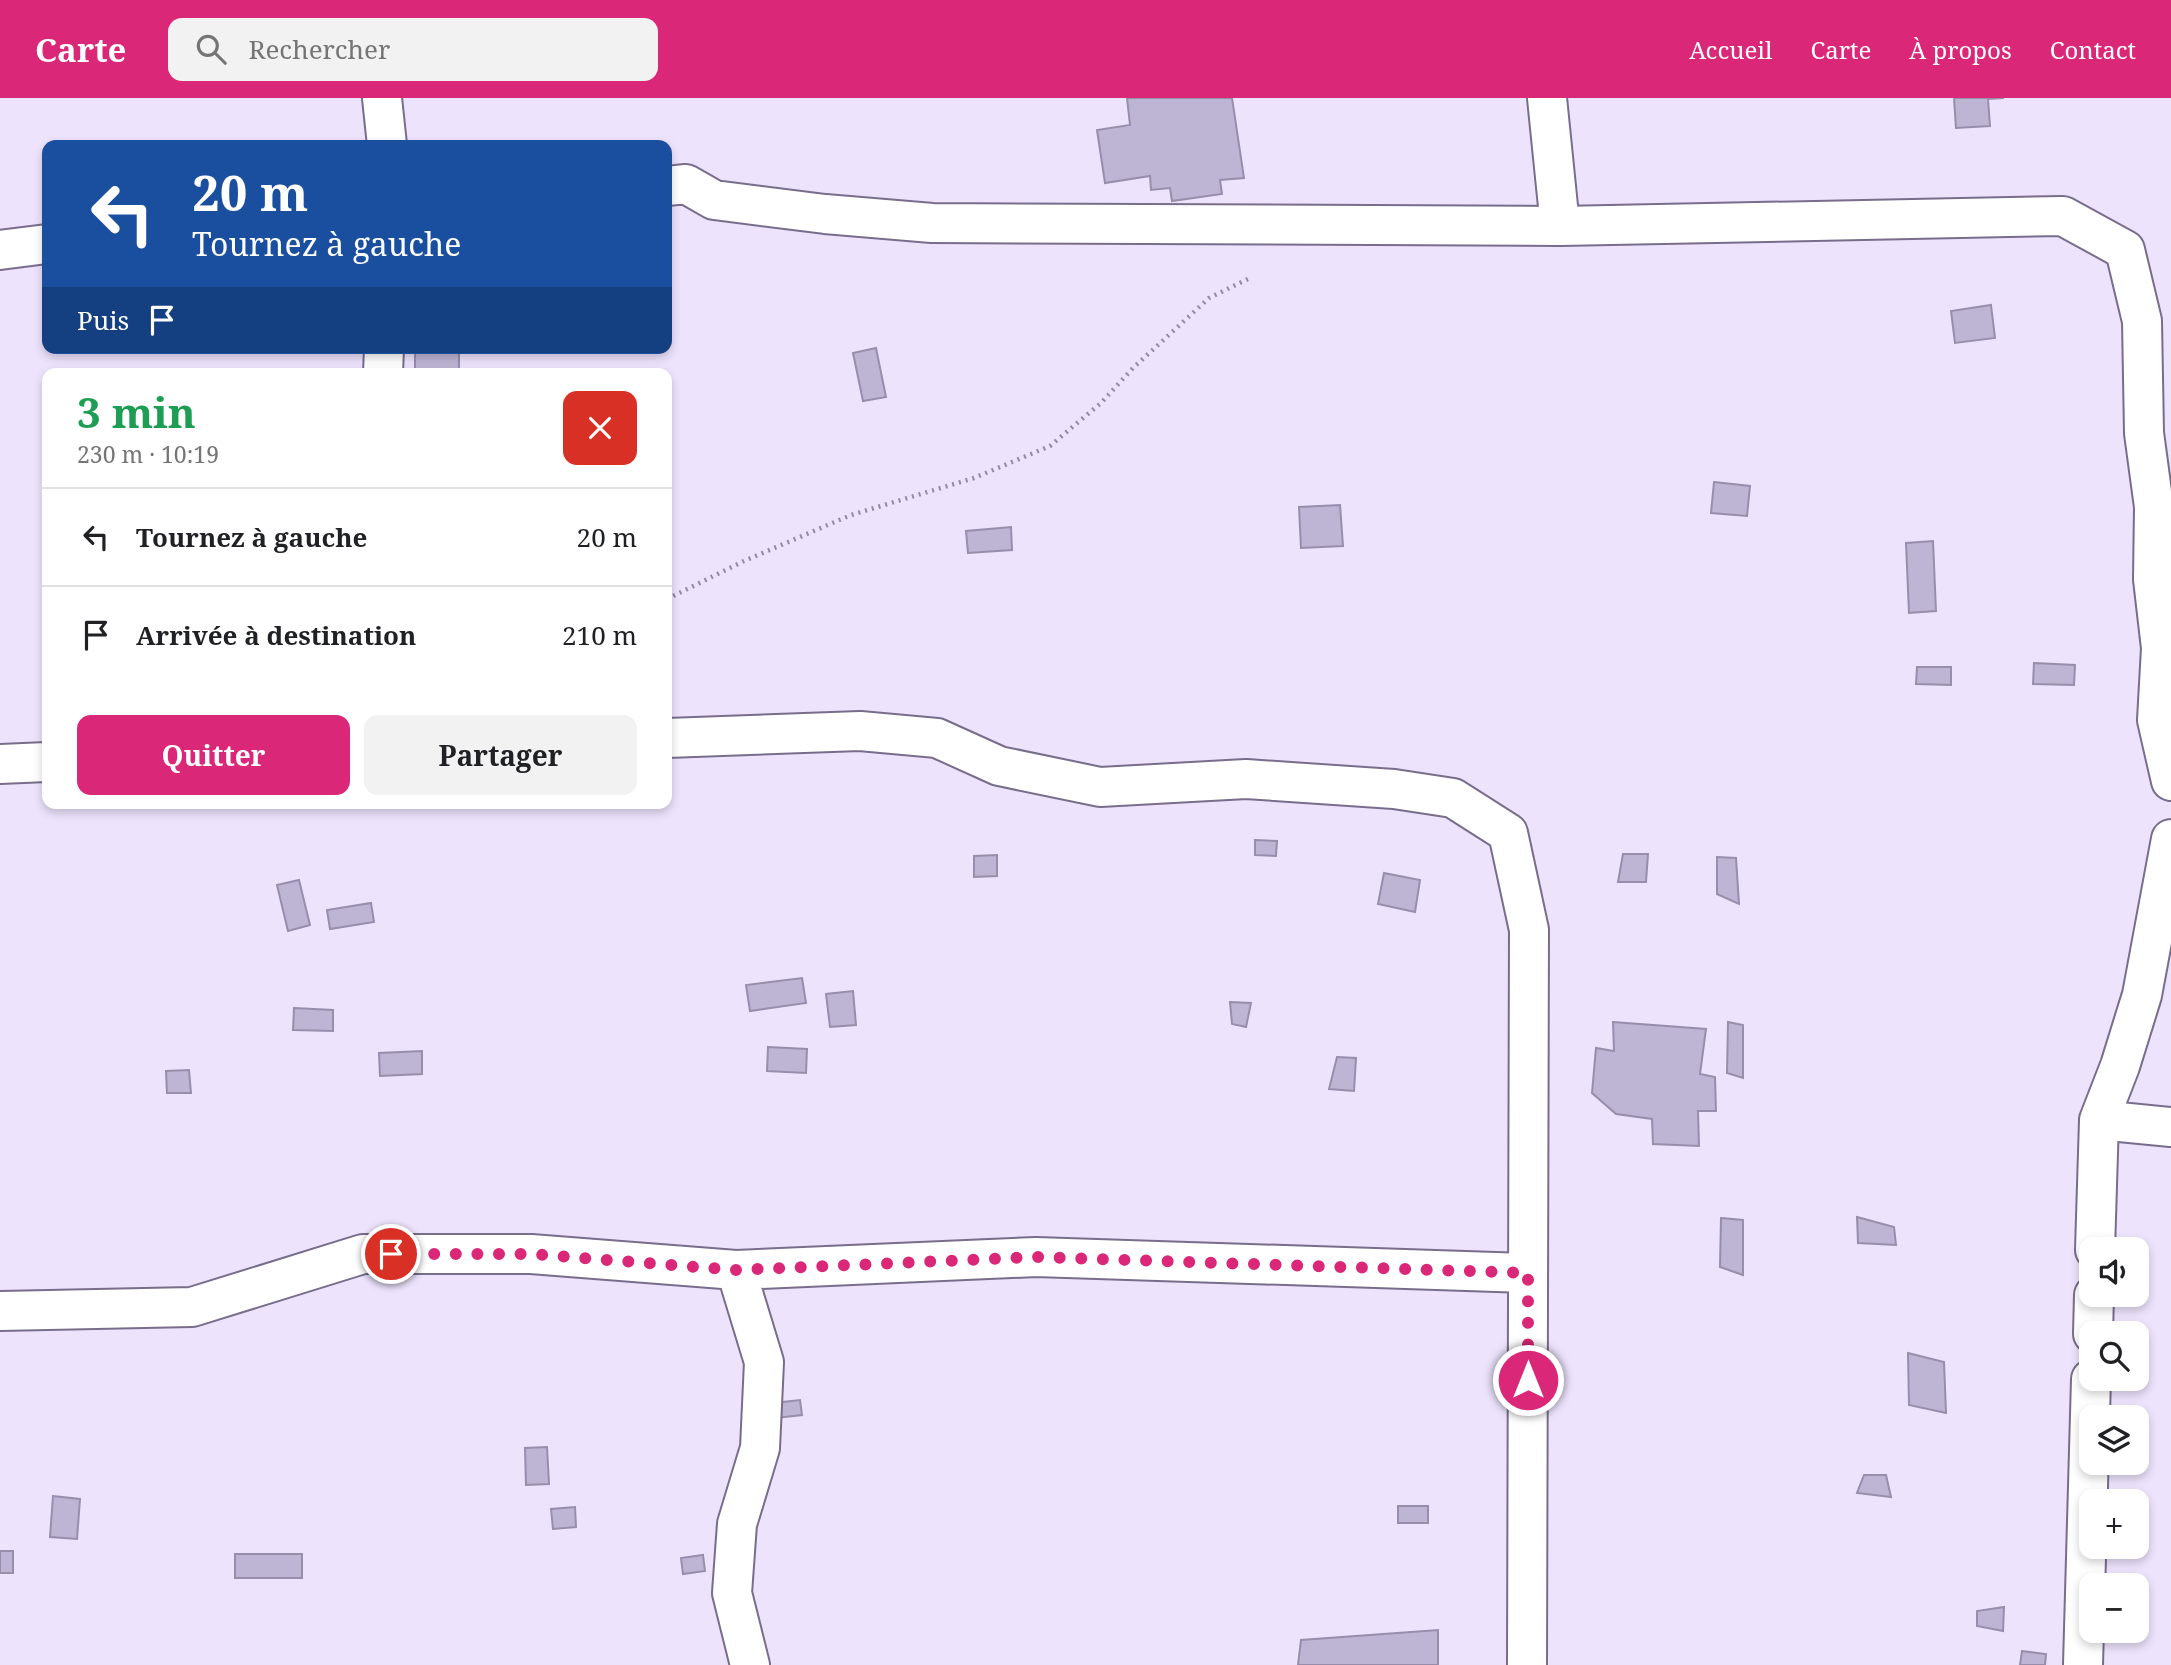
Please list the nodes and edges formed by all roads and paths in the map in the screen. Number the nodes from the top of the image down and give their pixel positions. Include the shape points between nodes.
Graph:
1 (382, 98) edge
2 (1547, 98) edge
3 (386, 140) edge
4 (672, 185) edge
5 (1560, 226) junction
6 (42, 245) edge
7 (0, 250) edge
8 (1252, 277) dead end
9 (672, 597) edge
10 (672, 738) edge
11 (42, 762) edge
12 (0, 764) edge
13 (2171, 781) edge
14 (2171, 839) edge
15 (2099, 1120) junction
16 (2171, 1127) edge
17 (2095, 1237) edge
18 (736, 1270) junction
19 (1528, 1273) junction
20 (0, 1311) edge
21 (2091, 1391) edge
22 (750, 1665) edge
23 (1527, 1665) edge
24 (2083, 1665) edge

1 - 3 street
2 - 5 street
4 - 5 street via 686,184 714,201 932,223
5 - 13 street via 2063,216 2125,250 2142,321 2144,433 2154,507 2153,579 2161,648 2157,720
6 - 7 street
8 - 9 path via 1209,298 1050,446 974,478 851,514
10 - 19 street via 860,731 937,738 999,766 1100,787 1246,779 1394,789 1453,798 1508,833 1529,930
11 - 12 street
14 - 15 street via 2142,995
15 - 16 street
15 - 17 street
18 - 19 street via 1036,1257
18 - 20 street via 531,1254 363,1254 192,1307
18 - 22 street via 764,1362 760,1448 737,1524 732,1592
19 - 23 street
21 - 24 street

